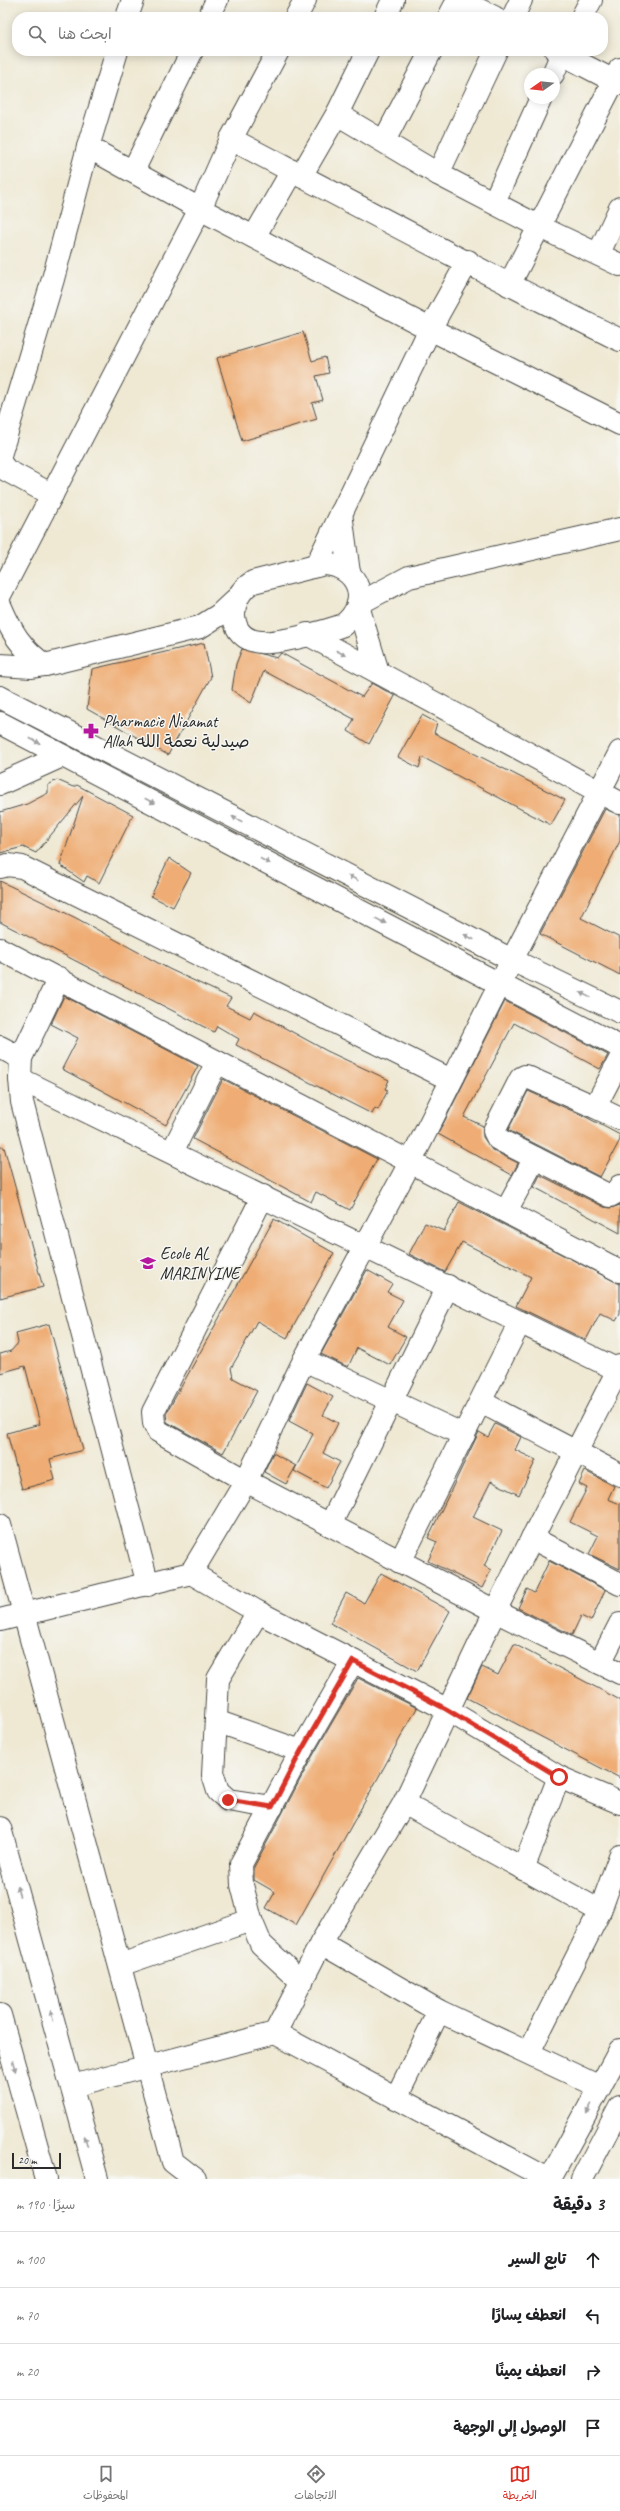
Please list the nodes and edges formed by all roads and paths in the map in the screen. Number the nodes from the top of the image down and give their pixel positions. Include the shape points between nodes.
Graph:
1 (133, 0) edge
2 (217, 0) edge
3 (305, 0) edge
4 (393, 0) edge
5 (458, 0) edge
6 (521, 0) edge
7 (591, 0) edge
8 (129, 12) edge
9 (211, 12) edge
10 (299, 12) edge
11 (387, 12) edge
12 (452, 12) edge
13 (483, 12) edge
14 (515, 12) edge
15 (585, 12) edge
16 (115, 56) edge
17 (190, 56) edge
18 (275, 56) edge
19 (366, 56) edge
20 (428, 56) edge
21 (494, 56) edge
22 (559, 56) edge
23 (569, 56) edge
24 (555, 68) edge
25 (618, 78) edge
26 (539, 104) edge
27 (337, 114) junction
28 (232, 139) junction
29 (384, 141) junction
30 (88, 147) junction
31 (133, 171) junction
32 (296, 174) junction
33 (438, 174) junction
34 (494, 202) junction
35 (620, 208) edge
36 (200, 209) junction
37 (540, 227) junction
38 (254, 237) junction
39 (599, 253) junction
40 (468, 261) junction
41 (620, 265) edge
42 (509, 285) junction
43 (430, 330) junction
44 (620, 340) edge
45 (620, 424) edge
46 (0, 455) edge
47 (0, 462) edge
48 (52, 495) junction
49 (341, 512) junction
50 (620, 529) edge
51 (316, 566) junction
52 (350, 574) junction
53 (408, 577) junction
54 (0, 595) edge
55 (235, 600) junction
56 (0, 605) edge
57 (358, 605) junction
58 (200, 627) junction
59 (307, 634) junction
60 (244, 635) junction
61 (0, 665) edge
62 (38, 666) junction
63 (378, 672) junction
64 (0, 682) edge
65 (0, 697) edge
66 (0, 723) edge
67 (620, 752) edge
68 (62, 756) junction
69 (0, 784) edge
70 (599, 792) junction
71 (620, 803) edge
72 (0, 867) edge
73 (0, 949) edge
74 (512, 960) junction
75 (58, 978) junction
76 (500, 983) junction
77 (620, 1012) edge
78 (0, 1047) edge
79 (620, 1047) edge
80 (620, 1059) edge
81 (217, 1062) junction
82 (20, 1068) junction
83 (451, 1080) junction
84 (595, 1107) junction
85 (620, 1119) edge
86 (172, 1152) junction
87 (535, 1158) junction
88 (411, 1161) junction
89 (620, 1186) edge
90 (263, 1196) junction
91 (506, 1211) junction
92 (366, 1246) junction
93 (620, 1271) edge
94 (448, 1286) junction
95 (520, 1322) junction
96 (304, 1360) junction
97 (619, 1369) edge
98 (391, 1401) junction
99 (481, 1402) junction
100 (464, 1435) junction
101 (576, 1450) junction
102 (620, 1475) edge
103 (246, 1481) junction
104 (330, 1524) junction
105 (0, 1525) edge
106 (532, 1538) junction
107 (400, 1562) junction
108 (191, 1573) junction
109 (620, 1584) edge
110 (148, 1585) junction
111 (495, 1611) junction
112 (258, 1612) junction
113 (24, 1614) junction
114 (0, 1620) edge
115 (620, 1624) edge
116 (353, 1661) junction
117 (600, 1663) junction
118 (620, 1673) edge
119 (446, 1709) junction
120 (216, 1721) junction
121 (301, 1751) junction
122 (559, 1777) junction
123 (404, 1803) junction
124 (620, 1803) edge
125 (272, 1807) junction
126 (0, 1828) edge
127 (620, 1856) edge
128 (523, 1869) junction
129 (600, 1911) junction
130 (251, 1920) junction
131 (321, 1943) junction
132 (120, 1965) junction
133 (302, 1982) junction
134 (439, 2011) junction
135 (0, 2015) edge
136 (275, 2033) junction
137 (620, 2050) edge
138 (529, 2052) junction
139 (148, 2067) junction
140 (72, 2086) junction
141 (600, 2087) junction
142 (396, 2098) junction
143 (620, 2107) edge
144 (46, 2179) edge
145 (97, 2179) edge
146 (195, 2179) edge
147 (549, 2179) edge
148 (582, 2179) edge

1 - 8 street
2 - 9 street
3 - 10 street
4 - 11 street
5 - 12 street
5 - 13 street
6 - 14 street
7 - 15 street
16 - 30 street
17 - 31 street
18 - 28 street
19 - 27 street
20 - 29 street
21 - 33 street
22 - 24 street
23 - 25 street
25 - 37 street
26 - 34 street
27 - 29 street
27 - 32 street
28 - 32 street
28 - 36 street
29 - 33 street
30 - 31 street
30 - 46 street via 53,279
31 - 36 street
32 - 38 street
32 - 40 street
33 - 34 street
34 - 37 street
35 - 39 street
36 - 38 street
36 - 48 street
37 - 39 street
37 - 42 street
38 - 43 street
39 - 41 street
40 - 42 street
40 - 43 street
42 - 44 street
43 - 45 street
43 - 49 street
47 - 48 street via 6,470
48 - 54 street
49 - 51 street
49 - 52 street
50 - 53 street
51 - 52 street via 333,564
51 - 55 street via 253,582 246,586
52 - 53 street
52 - 57 street via 358,588
53 - 57 street
55 - 58 street via 219,615
55 - 60 street via 234,619
56 - 62 street via 16,638
57 - 59 street via 349,620 343,624
57 - 63 street
58 - 60 street
58 - 62 street
59 - 60 street via 260,642
59 -> 63 street
61 - 62 street
62 - 64 street
63 - 70 street
74 -> 65 street
66 -> 68 street
67 - 70 street
68 - 69 street
68 -> 76 street
70 - 71 street
70 - 74 street
72 - 83 street via 22,867
73 - 75 street
74 - 76 street
77 -> 74 street
75 - 81 street
75 - 82 street
76 - 79 street
76 - 83 street
78 - 82 street
80 - 84 street
81 - 86 street
81 - 88 street
82 - 86 street
82 - 110 street via 22,1102
83 - 88 street
84 - 85 street
84 - 87 street via 529,1076 521,1078 494,1131 498,1139
86 - 90 street
87 - 89 street via 610,1196 618,1192
87 - 91 street
88 - 91 street
88 - 92 street
90 - 92 street
90 - 103 street via 153,1412 158,1431
91 - 93 street
92 - 94 street
92 - 96 street
94 - 95 street
94 - 98 street
95 - 97 street
95 - 99 street
96 - 98 street
96 - 103 street
97 - 101 street
98 - 100 street
98 - 104 street
99 - 100 street
99 - 101 street
100 - 107 street
101 - 102 street
101 - 106 street
103 - 104 street
103 - 108 street
104 - 107 street
105 - 113 street
106 - 109 street
106 - 111 street
107 - 111 street
108 - 110 street
108 - 112 street
110 - 113 street
111 - 117 street
111 - 119 street
112 - 116 street
112 - 120 street via 218,1679
113 - 114 street
113 - 132 street
115 - 117 street
116 - 119 street
116 - 121 street
117 - 118 street
119 - 122 street
119 - 123 street
120 - 121 street
120 - 125 street via 213,1775 218,1790 228,1800
121 - 125 street
122 - 124 street
122 - 128 street
123 - 128 street
123 - 131 street
125 - 130 street via 242,1864 242,1885
140 -> 126 street
127 - 129 street
128 - 129 street
129 - 138 street
130 - 132 street
130 - 133 street via 261,1944
131 - 133 street
131 - 134 street
132 - 139 street
133 - 136 street
134 - 138 street
134 - 142 street
135 -> 144 street
136 - 139 street
136 - 142 street
137 - 141 street
138 - 141 street
139 - 140 street
139 - 146 street via 174,2162
145 -> 140 street
141 -> 147 street
142 - 147 street
143 - 148 street

